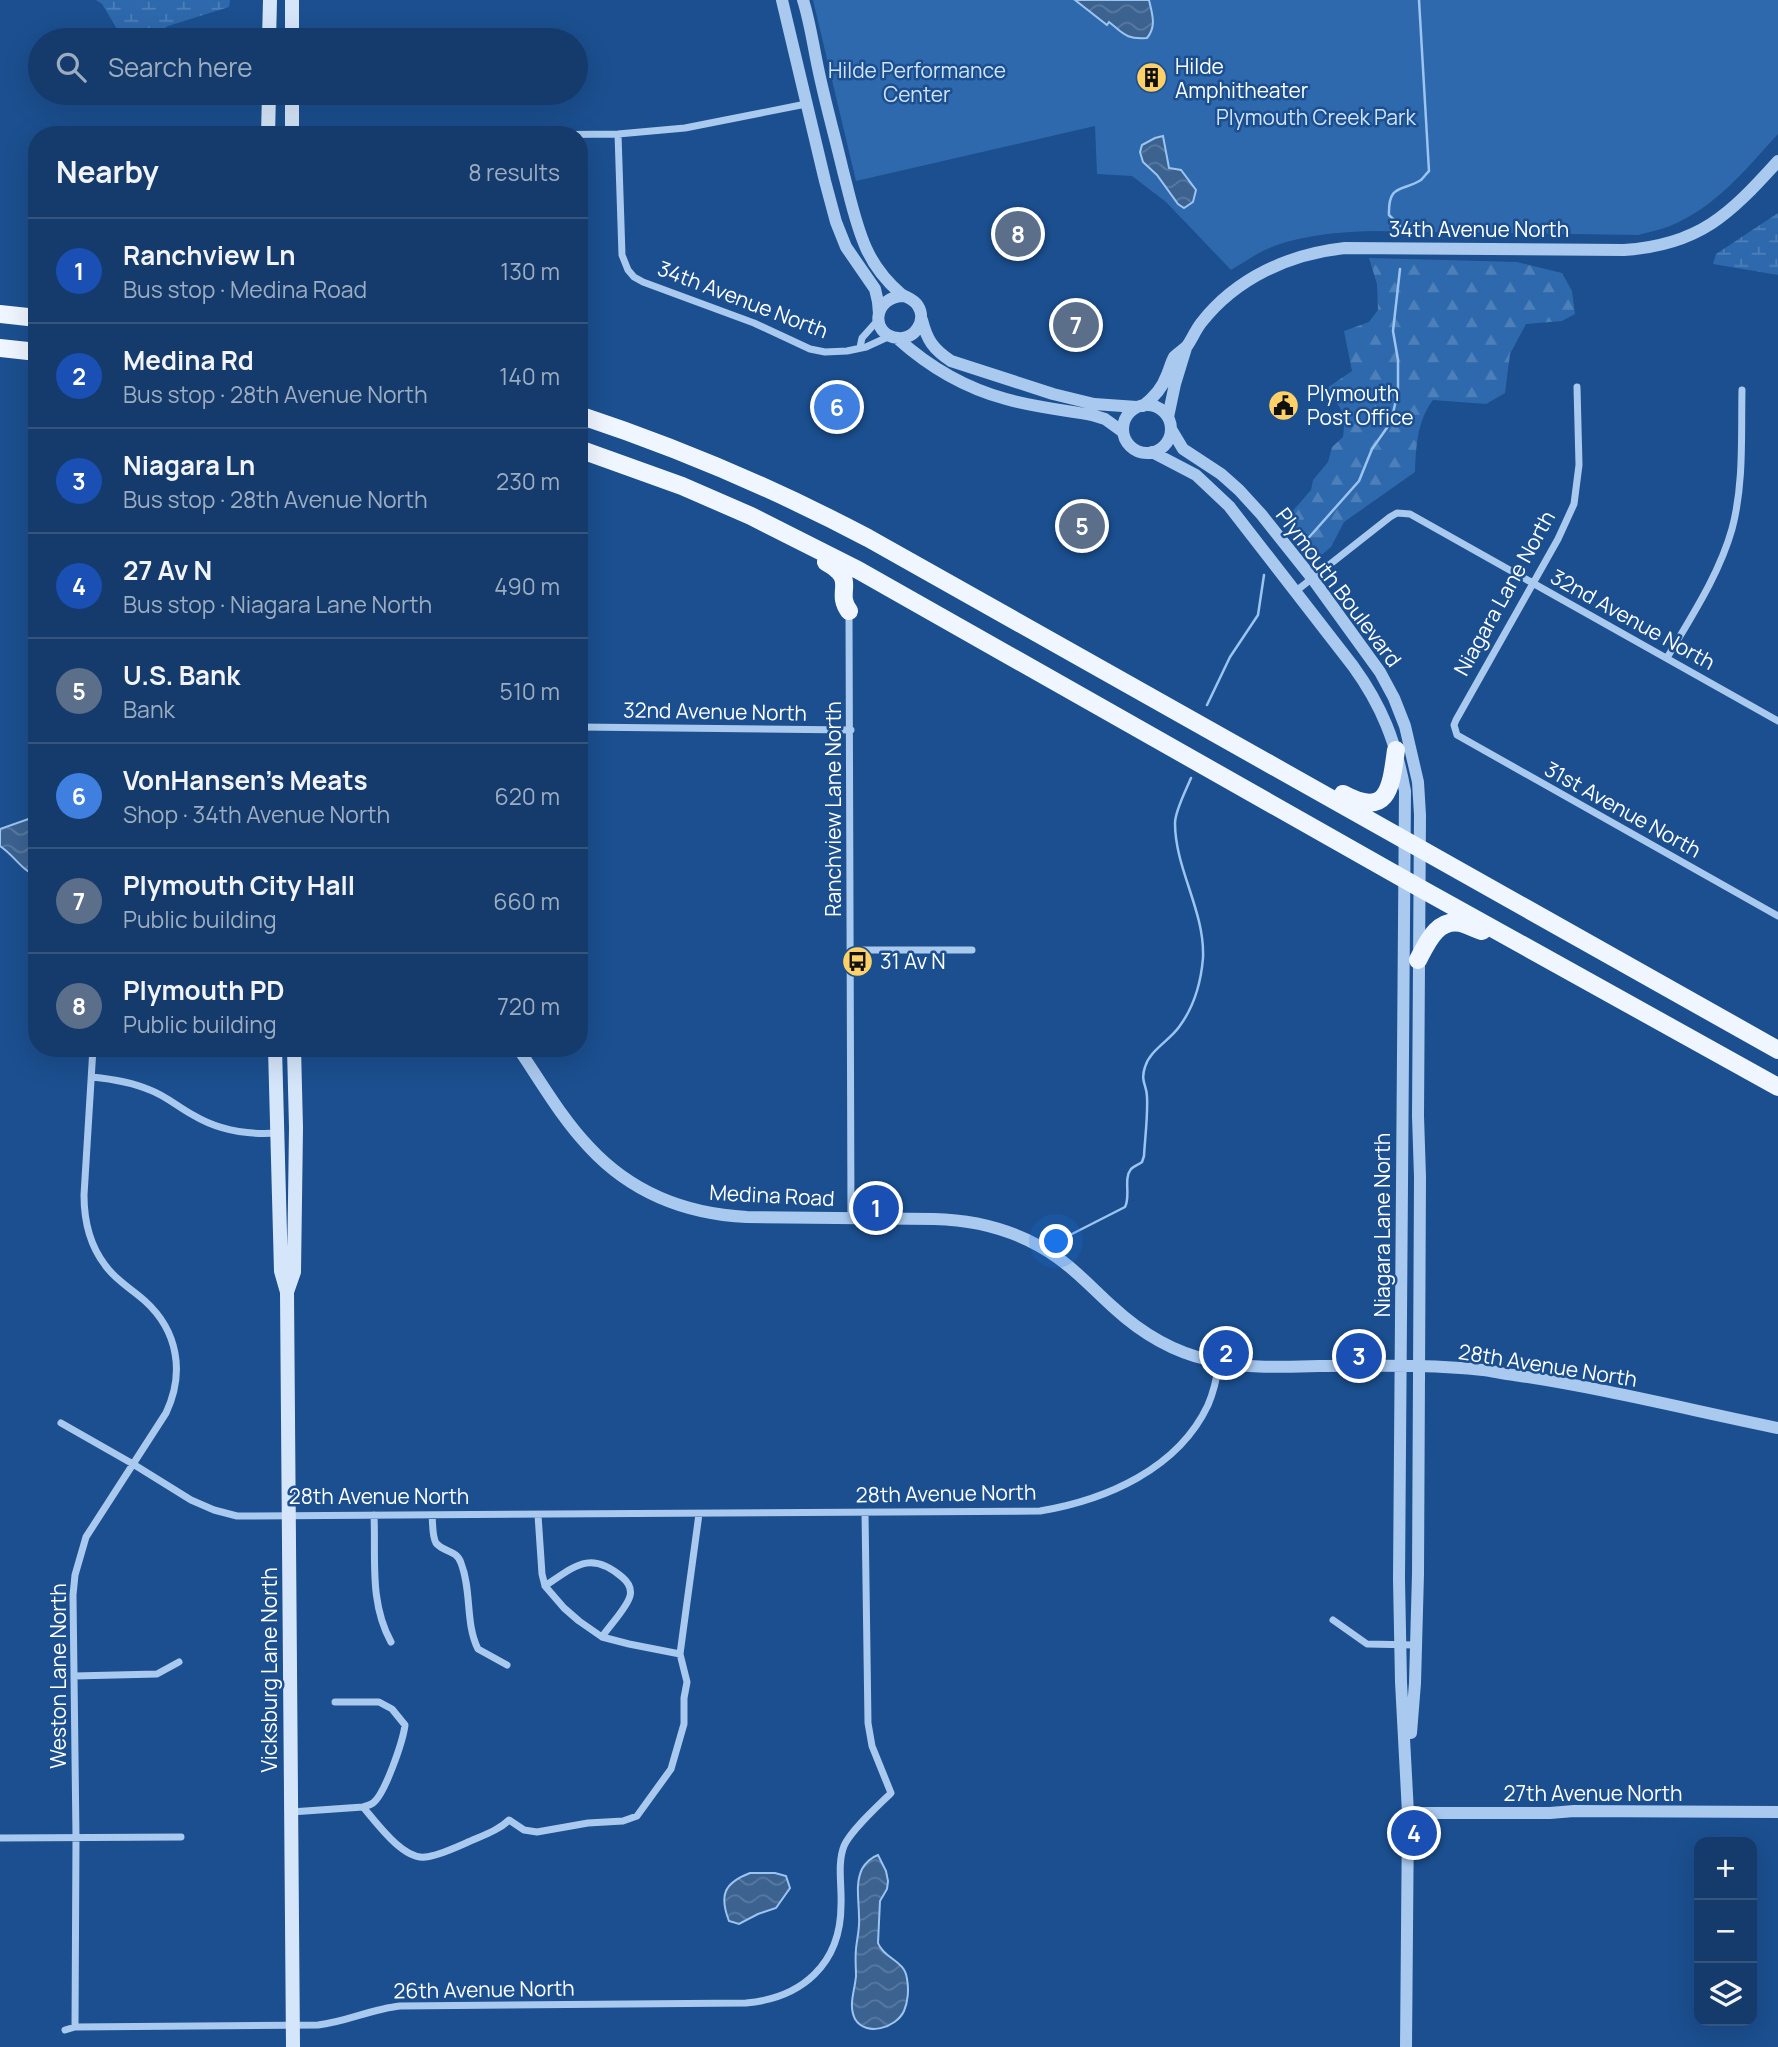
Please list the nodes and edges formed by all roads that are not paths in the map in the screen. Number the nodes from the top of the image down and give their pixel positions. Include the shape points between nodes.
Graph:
1 (270, 0) edge
2 (292, 0) edge
3 (782, 0) edge
4 (803, 0) edge
5 (269, 28) edge
6 (292, 28) edge
7 (806, 104) junction
8 (269, 105) edge
9 (292, 105) edge
10 (268, 126) edge
11 (292, 126) edge
12 (588, 134) edge
13 (618, 134) junction
14 (1778, 161) edge
15 (904, 296) junction
16 (0, 314) edge
17 (28, 317) edge
18 (879, 317) junction
19 (922, 320) junction
20 (893, 337) junction
21 (860, 347) junction
22 (0, 348) edge
23 (1186, 348) junction
24 (28, 351) edge
25 (1577, 387) dead end
26 (1742, 390) dead end
27 (1140, 406) junction
28 (588, 418) edge
29 (1170, 423) junction
30 (1123, 432) junction
31 (588, 452) edge
32 (1152, 452) junction
33 (722, 504) junction
34 (1312, 578) junction
35 (1533, 583) junction
36 (1296, 591) junction
37 (906, 596) junction
38 (849, 611) junction
39 (1667, 658) junction
40 (1778, 721) edge
41 (588, 727) edge
42 (851, 730) junction
43 (1455, 730) joint
44 (1396, 750) junction
45 (1268, 762) junction
46 (1413, 844) junction
47 (1411, 882) junction
48 (1778, 916) edge
49 (1531, 949) junction
50 (850, 950) junction
51 (972, 950) dead end
52 (1418, 960) junction
53 (1778, 1050) edge
54 (93, 1057) edge
55 (275, 1057) edge
56 (294, 1057) edge
57 (524, 1057) edge
58 (92, 1077) junction
59 (1778, 1087) edge
60 (277, 1133) junction
61 (851, 1218) junction
62 (287, 1292) junction
63 (1219, 1363) junction
64 (1401, 1366) junction
65 (1419, 1367) junction
66 (61, 1423) dead end
67 (1778, 1428) edge
68 (133, 1464) junction
69 (865, 1513) junction
70 (699, 1514) junction
71 (374, 1515) junction
72 (538, 1515) junction
73 (289, 1516) junction
74 (432, 1516) junction
75 (545, 1586) junction
76 (1333, 1620) dead end
77 (602, 1637) junction
78 (391, 1642) dead end
79 (1401, 1645) junction
80 (1416, 1645) junction
81 (680, 1654) junction
82 (179, 1662) dead end
83 (507, 1665) dead end
84 (74, 1676) junction
85 (335, 1702) dead end
86 (1407, 1782) junction
87 (363, 1807) junction
88 (291, 1812) junction
89 (1778, 1812) edge
90 (1408, 1813) junction
91 (76, 1837) junction
92 (181, 1837) dead end
93 (0, 1838) edge
94 (293, 2025) junction
95 (75, 2028) junction
96 (65, 2030) dead end
97 (293, 2047) edge
98 (1406, 2047) edge

1 - 5 main road
2 - 6 main road
3 - 7 street
4 - 15 street via 856,221 876,267
7 - 13 street via 715,123
7 - 18 street via 836,222 846,247 875,289
8 - 10 main road
9 - 11 main road
12 - 13 street
13 - 21 street, 34th Avenue North via 622,255 634,277 810,349 836,353
14 - 23 street, 34th Avenue North via 1721,218 1656,246 1624,250 1362,247 1303,255 1246,282 1207,316
15 - 18 street via 885,302
15 - 19 street via 917,304
16 - 17 main road
18 - 20 street via 881,327
18 - 21 street
19 - 20 street via 910,336
19 - 27 street via 932,345 951,361 1094,404
20 - 21 street, 34th Avenue North
20 - 30 street via 975,389 1008,400 1092,415
22 - 24 main road
23 - 27 street, 34th Avenue North via 1174,357 1159,390
23 - 29 street, 34th Avenue North
25 - 35 street, Niagara Lane North via 1579,465 1574,504
26 - 39 street via 1738,498 1732,528 1708,586
27 - 29 street via 1157,407
27 - 30 street via 1126,418
28 - 45 main road via 685,452 808,506
29 - 32 street via 1166,444
29 - 34 street, Plymouth Boulevard via 1183,449 1239,490
30 - 32 street via 1137,451
31 - 33 main road
32 - 36 street, Plymouth Boulevard via 1196,475 1219,496
33 - 37 main road
33 - 38 main road via 751,525 838,569
34 - 35 street, 32nd Avenue North via 1390,517 1404,513
34 - 36 street, 32nd Avenue North
34 - 46 street, Plymouth Boulevard via 1380,672 1403,719 1418,782 1420,815
35 - 39 street, 32nd Avenue North
35 - 43 street, Niagara Lane North via 1456,720
36 - 44 street, Plymouth Boulevard via 1369,690
37 - 38 main road via 863,588
37 - 47 main road
38 - 42 street, Ranchview Lane North
39 - 40 street, 32nd Avenue North
41 - 42 street, 32nd Avenue North
42 - 50 street, Ranchview Lane North
43 - 48 street, 31st Avenue North via 1461,739
44 - 45 main road via 1390,788 1379,800 1367,804 1308,775
44 - 46 street, Plymouth Boulevard
45 - 46 main road
46 - 47 street, Plymouth Boulevard
46 - 53 main road
47 - 49 main road
47 - 52 street, Niagara Lane North
47 - 64 street, Niagara Lane North
49 - 52 main road via 1454,923 1433,933
49 - 59 main road
50 - 51 street
50 - 61 street, Ranchview Lane North
52 - 65 street, Niagara Lane North
54 - 58 street, Weston Lane North
55 - 60 main road, Vicksburg Lane North
56 - 62 main road, Vicksburg Lane North via 294,1272
57 - 61 street, Medina Road via 590,1149 635,1186 661,1200 718,1216
58 - 60 street via 152,1090 213,1125
58 - 68 street, Weston Lane North via 84,1195 88,1233 106,1267 157,1313 174,1345 177,1362 173,1397
60 - 62 main road, Vicksburg Lane North via 281,1271
61 - 63 street, Medina Road via 961,1220 1012,1233 1059,1259 1146,1333
62 - 73 main road, Vicksburg Lane North
63 - 64 street, 28th Avenue North
63 - 69 street, 28th Avenue North via 1208,1404 1182,1443 1118,1489 1040,1511
64 - 65 street, 28th Avenue North
64 - 79 street, Niagara Lane North
65 - 67 street, 28th Avenue North via 1484,1370 1572,1384
65 - 80 street, Niagara Lane North
66 - 68 street, 28th Avenue North
68 - 73 street, 28th Avenue North via 214,1510 237,1516
68 - 84 street, Weston Lane North via 86,1537 79,1556 73,1595
69 - 70 street, 28th Avenue North
69 - 94 street, 26th Avenue North via 868,1723 891,1793 843,1848 840,1927 814,1975 783,1996 746,2003 400,2006 332,2023
70 - 72 street, 28th Avenue North
70 - 81 street
71 - 73 street, 28th Avenue North
71 - 74 street, 28th Avenue North
71 - 78 street via 380,1620
72 - 74 street, 28th Avenue North
72 - 75 street
73 - 88 main road, Vicksburg Lane North
74 - 83 street via 438,1545 461,1560 478,1649
75 - 77 street via 564,1608
75 - 77 street via 576,1565 594,1561 624,1578 631,1592 629,1599
76 - 79 street via 1367,1644
77 - 81 street
79 - 80 street
79 - 86 street, Niagara Lane North
80 - 86 street, Niagara Lane North
81 - 87 street via 687,1682 684,1724 675,1759 637,1816 537,1832 509,1820 424,1857 413,1856 392,1840
82 - 84 street via 157,1674
84 - 91 street, Weston Lane North
85 - 87 street via 379,1702 392,1709 405,1726 379,1795
86 - 90 street, Niagara Lane North
87 - 88 street
88 - 94 main road, Vicksburg Lane North
89 - 90 street, 27th Avenue North
90 - 98 street, Niagara Lane North
91 - 92 street
91 - 93 street
91 - 95 street, Weston Lane North
94 - 95 street, 26th Avenue North
94 - 97 main road, Vicksburg Lane North
95 - 96 street, 26th Avenue North

